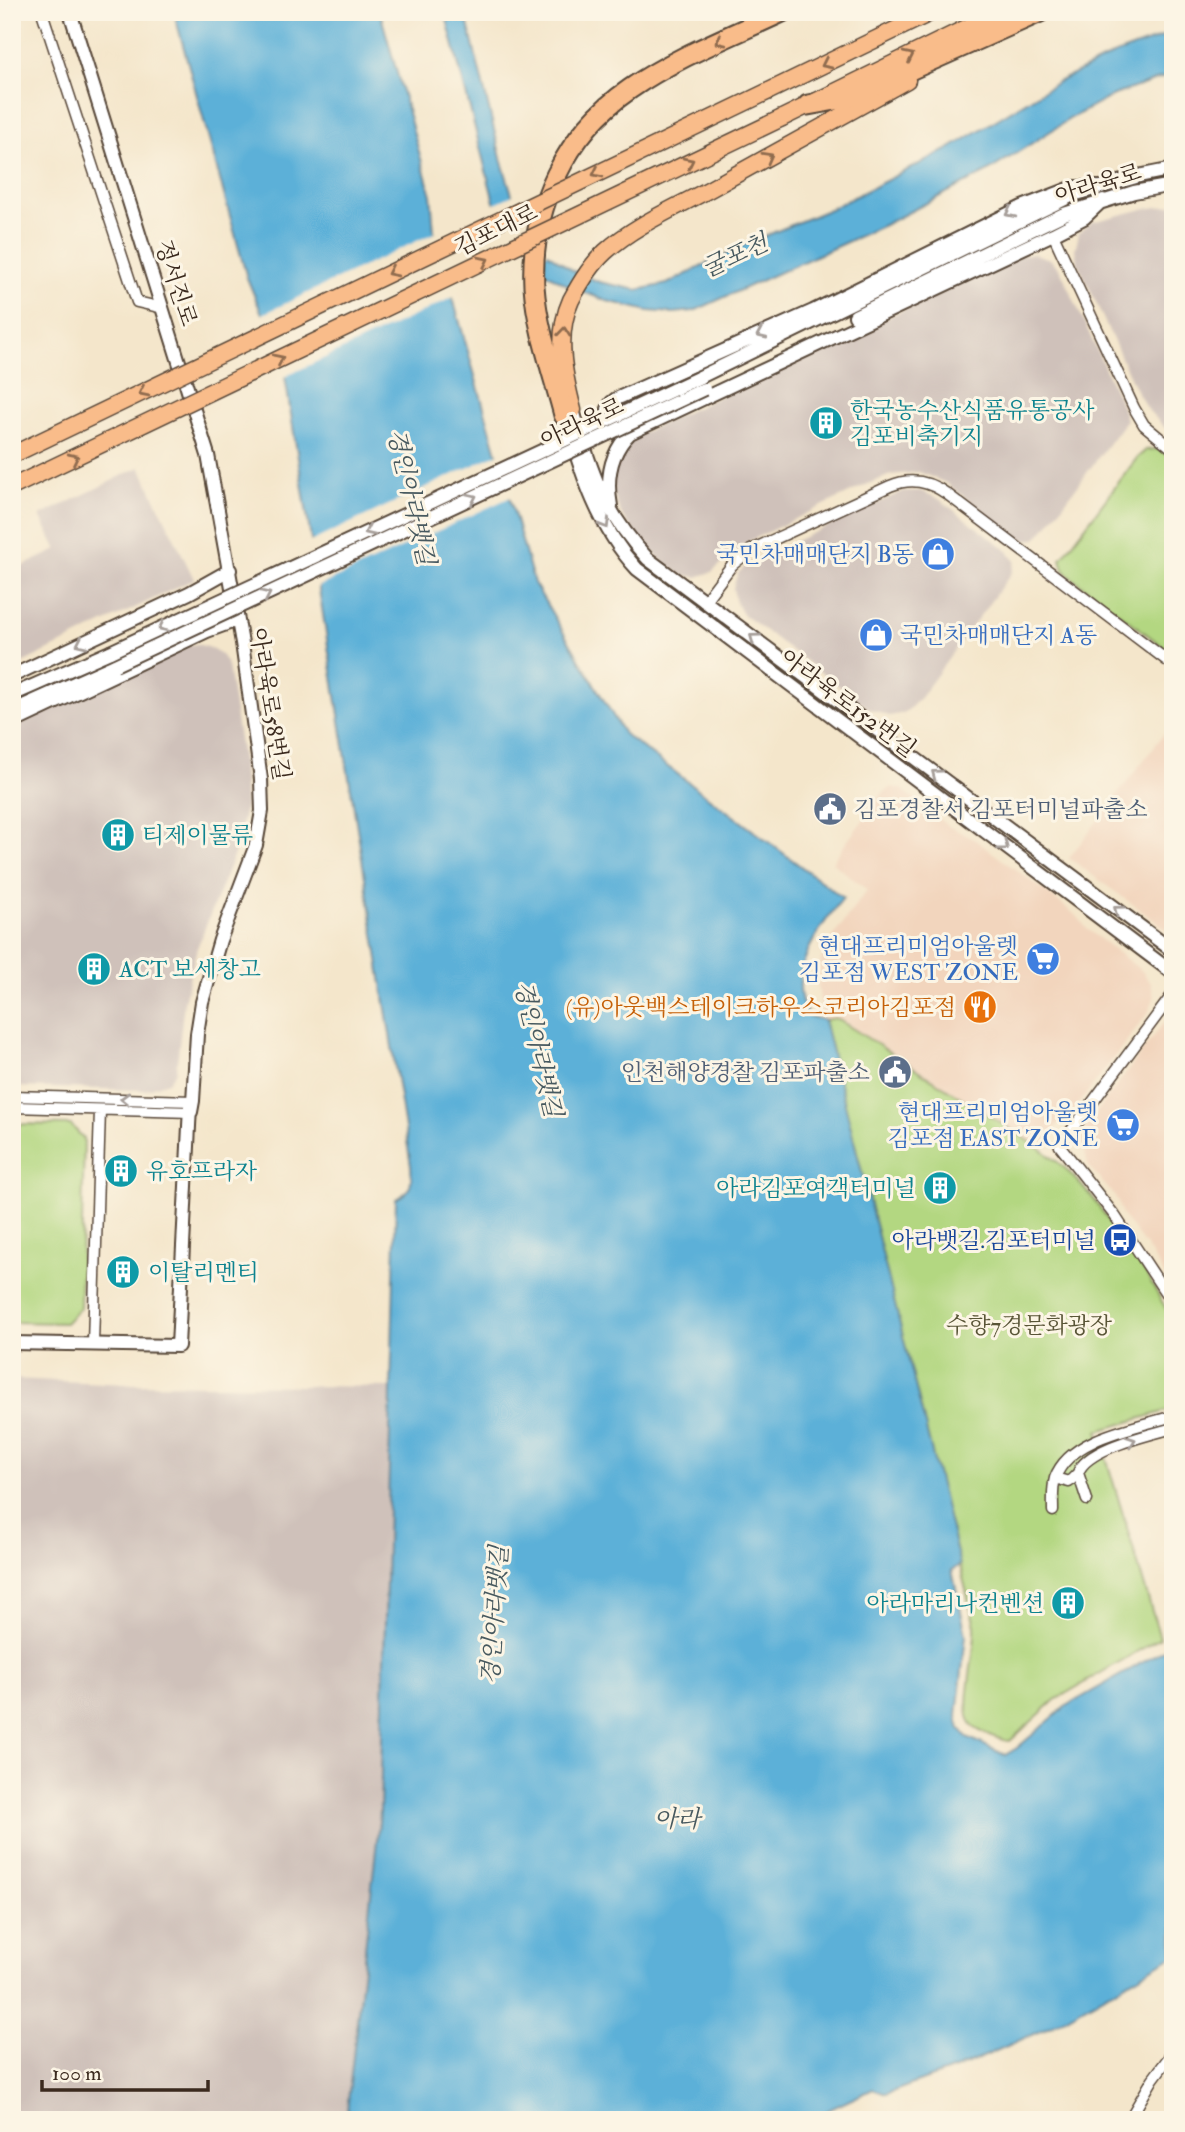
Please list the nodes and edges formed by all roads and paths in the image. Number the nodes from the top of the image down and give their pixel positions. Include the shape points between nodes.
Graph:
1 (41, 12) edge
2 (69, 12) edge
3 (782, 12) edge
4 (932, 12) edge
5 (1028, 12) edge
6 (1040, 12) edge
7 (996, 22) edge
8 (807, 105) joint
9 (1173, 169) edge
10 (1173, 185) edge
11 (1097, 187) junction
12 (1104, 200) junction
13 (1053, 234) junction
14 (163, 308) junction
15 (701, 384) junction
16 (568, 413) junction
17 (641, 429) junction
18 (1173, 449) edge
19 (12, 455) edge
20 (12, 487) edge
21 (613, 517) junction
22 (230, 570) junction
23 (189, 593) junction
24 (705, 602) junction
25 (237, 620) junction
26 (207, 631) junction
27 (1173, 666) edge
28 (12, 676) edge
29 (12, 695) edge
30 (12, 711) edge
31 (12, 723) edge
32 (1173, 951) edge
33 (1173, 973) edge
34 (1173, 994) edge
35 (12, 1096) edge
36 (191, 1104) junction
37 (12, 1107) edge
38 (100, 1110) junction
39 (1173, 1304) edge
40 (12, 1343) edge
41 (93, 1344) junction
42 (1173, 1416) edge
43 (1173, 1429) edge
44 (1088, 1443) junction
45 (1094, 1455) junction
46 (1078, 1472) junction
47 (1055, 1478) junction
48 (1087, 1500) dead end
49 (1053, 1511) dead end
50 (1173, 2052) edge
51 (1129, 2120) edge

1 - 14 street via 137,302
2 - 14 street, 정서진로
3 -> 16 highway via 629,90 597,117 556,174 540,215 534,285
4 -> 19 main road, 김포대로, bridge
5 - 7 main road
6 - 7 highway
8 -> 7 highway via 847,98 892,79
16 -> 7 main road via 562,347 570,302 603,254
20 -> 8 main road, 김포대로, bridge
9 - 11 street, 아라육로
10 - 12 street, 아라육로
11 - 15 street, 아라육로 via 1073,195
11 -> 17 street via 1074,187 1022,207 609,405 608,418 616,429 629,433
12 - 13 street via 1084,218
12 - 15 street, 아라육로 via 1064,214
13 - 17 street
13 - 18 street via 1134,408 1144,425
14 - 22 street, 정서진로 via 208,455
15 -> 29 street, 아라육로, bridge
30 -> 15 street, 아라육로, bridge
16 - 21 street, 아라육로152번길
16 -> 33 street, 아라육로152번길 via 583,478 597,511 624,554 646,577
17 - 21 street via 623,440 609,473
21 - 24 street, 아라육로152번길 via 648,559
22 - 23 street
22 - 25 street, 정서진로
23 - 26 street via 200,603
23 -> 28 street
24 - 27 street via 732,565 751,550 890,486 915,481 947,494
32 -> 24 street, 아라육로152번길
25 - 26 street
25 - 36 street, 아라육로58번길 via 256,735 262,811 256,845 205,986
26 - 31 street
34 - 39 street via 1060,1146 1121,1224
36 -> 35 street
36 - 38 street
36 - 41 street, 아라육로58번길 via 178,1346
37 - 38 street
38 - 41 street
40 - 41 street, 아라육로58번길
42 - 44 street
45 -> 43 street
44 - 45 street
44 - 47 street via 1071,1454
45 - 46 street
46 - 47 street via 1069,1482
46 - 48 street
47 - 49 street
50 - 51 street

